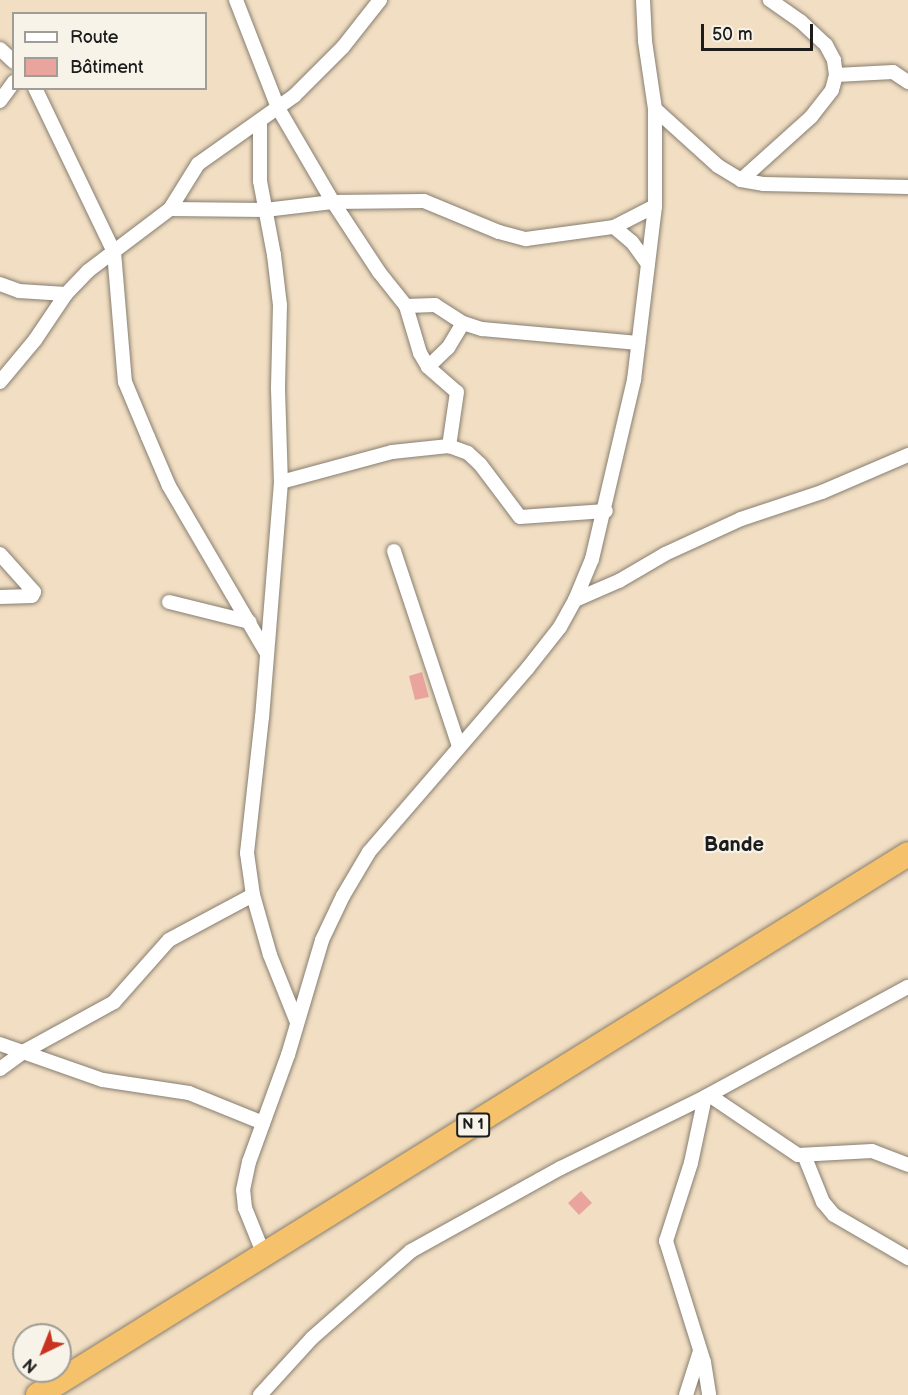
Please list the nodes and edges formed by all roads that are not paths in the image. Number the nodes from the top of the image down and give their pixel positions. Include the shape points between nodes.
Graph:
1 (236, 0) edge
2 (380, 0) edge
3 (643, 0) edge
4 (770, 0) edge
5 (0, 49) edge
6 (12, 60) edge
7 (836, 75) junction
8 (908, 82) edge
9 (12, 85) edge
10 (36, 90) edge
11 (0, 101) edge
12 (278, 108) junction
13 (655, 109) junction
14 (260, 121) junction
15 (741, 180) junction
16 (908, 187) edge
17 (333, 202) junction
18 (655, 206) junction
19 (170, 209) junction
20 (265, 210) junction
21 (614, 227) junction
22 (114, 252) junction
23 (648, 264) junction
24 (0, 284) edge
25 (66, 294) junction
26 (406, 306) junction
27 (464, 323) junction
28 (638, 343) junction
29 (428, 367) junction
30 (0, 382) edge
31 (449, 446) junction
32 (908, 455) edge
33 (280, 482) junction
34 (606, 511) junction
35 (394, 551) dead end
36 (0, 554) edge
37 (0, 597) edge
38 (575, 600) junction
39 (169, 602) dead end
40 (249, 622) junction
41 (266, 652) junction
42 (459, 746) junction
43 (908, 854) edge
44 (253, 895) junction
45 (908, 987) edge
46 (297, 1022) junction
47 (0, 1044) edge
48 (25, 1051) junction
49 (0, 1069) edge
50 (707, 1096) junction
51 (263, 1123) junction
52 (804, 1155) junction
53 (908, 1165) edge
54 (264, 1255) junction
55 (908, 1258) edge
56 (700, 1350) junction
57 (38, 1395) edge
58 (260, 1395) edge
59 (686, 1395) edge
60 (709, 1395) edge

1 - 12 street
2 - 12 street via 343,47
3 - 13 street
4 - 7 street via 826,45
5 - 6 street
7 - 8 street via 893,72
7 - 15 street via 832,90 812,117
9 - 11 street
10 - 22 street
12 - 14 street
12 - 17 street
13 - 15 street via 718,166
13 - 18 street
14 - 19 street via 198,164
14 - 20 street via 260,181
15 - 16 street via 763,184
17 - 20 street
17 - 21 street via 424,201 526,239
17 - 26 street
18 - 21 street
18 - 23 street
19 - 20 street
19 - 22 street
20 - 33 street via 280,305
21 - 23 street via 632,242
22 - 25 street
22 - 40 street via 125,382 169,486
23 - 28 street
24 - 25 street via 19,291
25 - 30 street
26 - 27 street via 435,305
26 - 29 street
27 - 28 street via 482,329
27 - 29 street via 448,348
28 - 34 street
29 - 31 street via 457,392
31 - 33 street via 392,452
31 - 34 street via 468,453 480,464 520,517
32 - 38 street via 822,492 741,519
33 - 41 street
34 - 38 street
35 - 42 street
36 - 37 street via 34,592 32,596
38 - 42 street via 560,627 527,669
39 - 40 street
40 - 41 street
41 - 44 street via 247,853
42 - 46 street via 369,852 343,896 322,939
43 - 54 highway, N 1
44 - 46 street via 270,955
44 - 48 street via 169,940 114,1002
45 - 50 street
46 - 51 street
47 - 48 street
48 - 49 street
48 - 51 street via 104,1080 189,1094
50 - 52 street via 766,1136
50 - 56 street via 666,1241
50 - 58 street via 561,1168 411,1251 312,1338
51 - 54 street via 243,1190 245,1208
52 - 53 street via 872,1151
52 - 55 street via 823,1202 834,1215
54 - 57 highway, N 1
56 - 59 street
56 - 60 street

